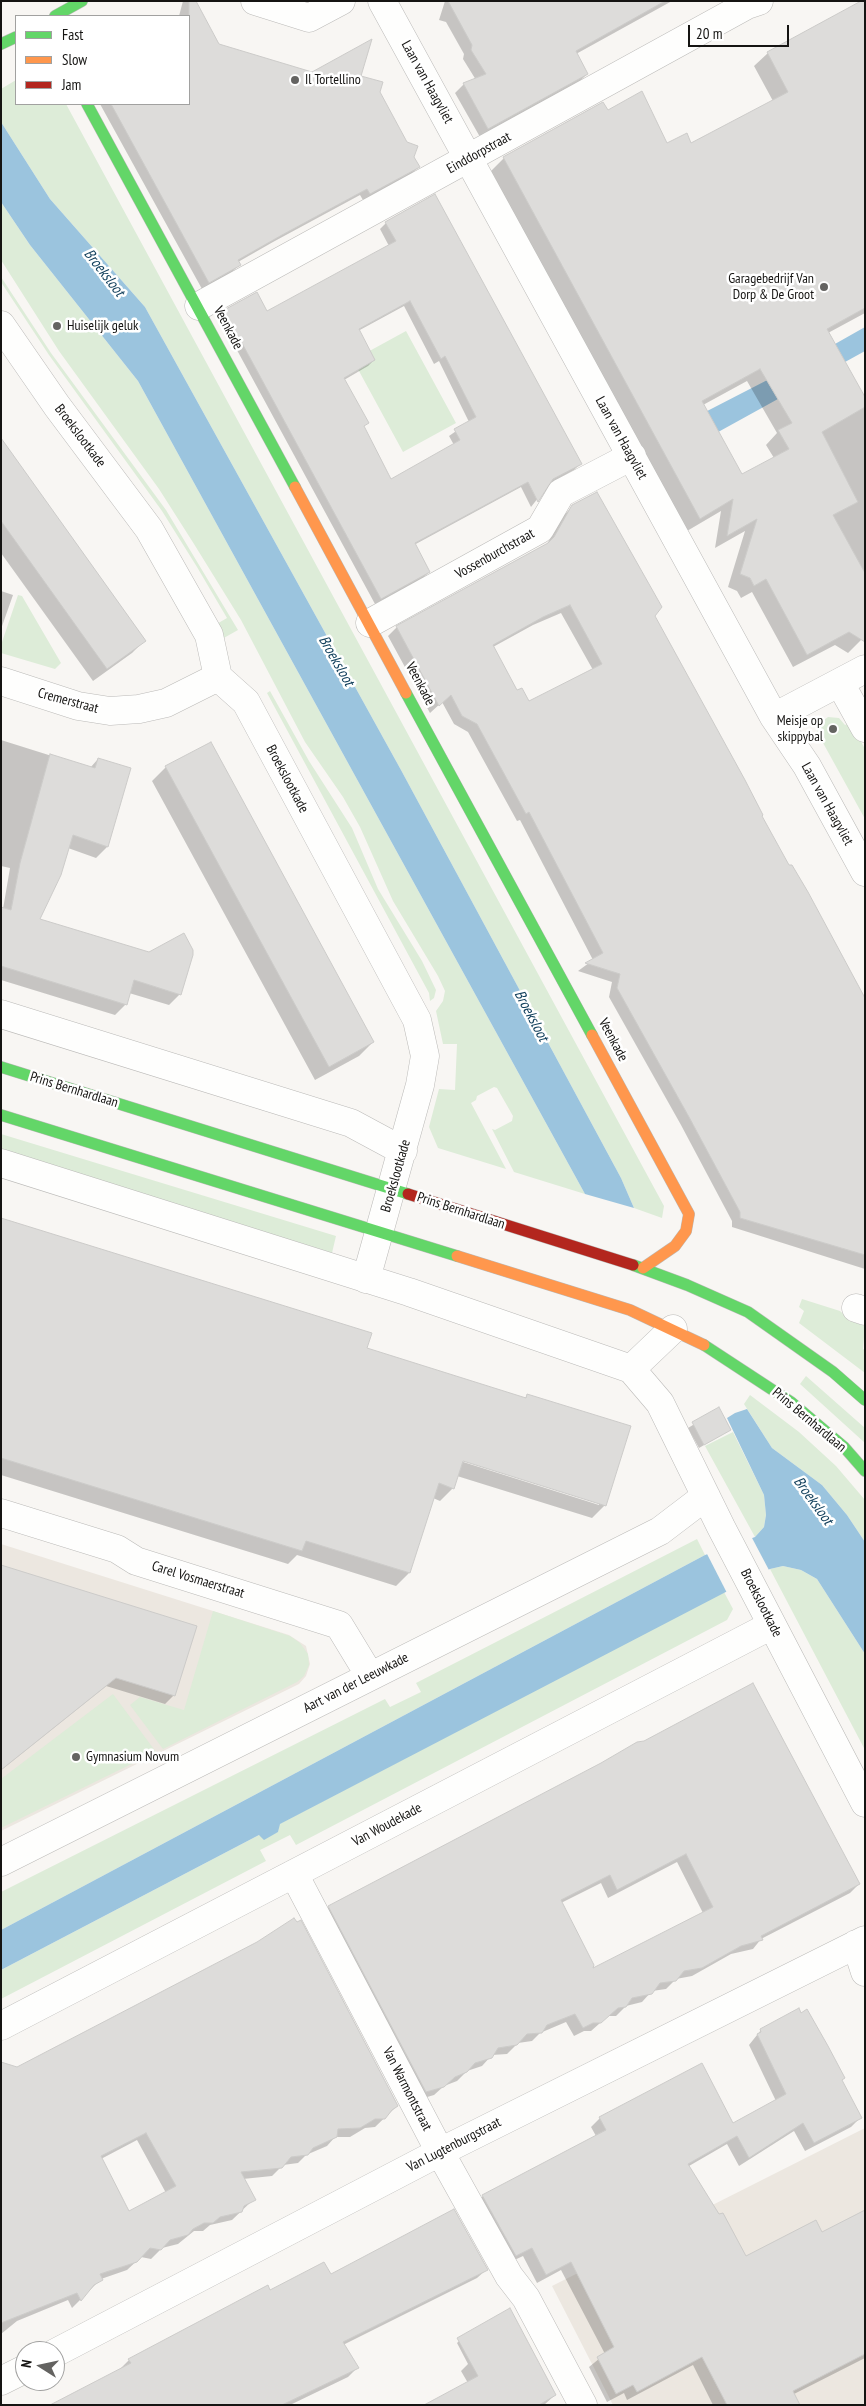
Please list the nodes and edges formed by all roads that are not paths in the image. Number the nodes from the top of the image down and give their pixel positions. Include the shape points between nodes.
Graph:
1 (82, 1) edge
2 (255, 1) edge
3 (340, 1) edge
4 (382, 1) edge
5 (759, 1) edge
6 (57, 15) edge
7 (15, 37) edge
8 (1, 44) edge
9 (88, 105) edge
10 (469, 159) junction
11 (199, 306) junction
12 (1, 325) edge
13 (632, 456) junction
14 (370, 623) junction
15 (865, 669) edge
16 (218, 677) junction
17 (1, 681) edge
18 (840, 683) junction
19 (774, 716) junction
20 (865, 728) edge
21 (865, 872) edge
22 (1, 1014) edge
23 (1, 1067) edge
24 (1, 1115) edge
25 (403, 1151) junction
26 (1, 1162) edge
27 (393, 1189) junction
28 (379, 1234) junction
29 (643, 1268) junction
30 (366, 1279) junction
31 (673, 1328) junction
32 (631, 1369) junction
33 (865, 1400) edge
34 (865, 1470) edge
35 (706, 1496) junction
36 (1, 1512) edge
37 (772, 1624) junction
38 (370, 1676) junction
39 (865, 1802) edge
40 (1, 1862) edge
41 (294, 1874) junction
42 (860, 1942) edge
43 (865, 1972) edge
44 (1, 2026) edge
45 (440, 2152) junction
46 (65, 2348) edge
47 (15, 2374) edge
48 (1, 2381) edge
49 (584, 2405) edge

1 - 6 main road
2 - 3 street via 309,18
4 - 10 street, Laan van Haagvliet
5 - 10 street, Einddorpstraat via 746,5
7 - 8 main road
9 - 11 main road, Veenkade
10 - 11 street, Einddorpstraat
10 - 13 street, Laan van Haagvliet
11 - 14 main road, Veenkade
12 - 16 street, Broekslootkade via 149,529 209,635
13 - 14 street, Vossenburchstraat via 561,493 540,529
13 - 19 street, Laan van Haagvliet
14 - 29 main road, Veenkade via 689,1214 686,1231 675,1246
15 - 18 street
16 - 17 street, Cremerstraat via 166,703 110,711 78,706
16 - 25 street, Broekslootkade via 246,702 417,1020 425,1056
18 - 19 street
18 - 20 street
19 - 21 street, Laan van Haagvliet via 807,766
22 - 25 street via 351,1123
23 - 27 main road, Prins Bernhardlaan
24 - 28 main road, Prins Bernhardlaan
25 - 27 street, Broekslootkade
26 - 30 street
27 - 28 street, Broekslootkade
27 - 29 main road, Prins Bernhardlaan
28 - 30 street, Broekslootkade
28 - 31 main road, Prins Bernhardlaan via 630,1310
29 - 33 main road, Prins Bernhardlaan via 748,1312 809,1353
30 - 32 street
31 - 32 street
31 - 34 main road, Prins Bernhardlaan via 714,1350 791,1402 844,1447
32 - 35 street, Broekslootkade via 660,1403
35 - 37 street, Broekslootkade
35 - 38 street, Aart van der Leeuwkade via 660,1530
36 - 38 street, Carel Vosmaerstraat via 117,1549 136,1561 339,1625
37 - 39 street, Broekslootkade
37 - 41 street, Van Woudekade
38 - 40 street, Aart van der Leeuwkade
41 - 44 street, Van Woudekade
41 - 45 street, Van Warmontstraat
42 - 43 street
42 - 45 street, Van Lugtenburgstraat
45 - 46 street, Van Lugtenburgstraat
45 - 49 street, Van Warmontstraat via 508,2276 526,2298
47 - 48 street

